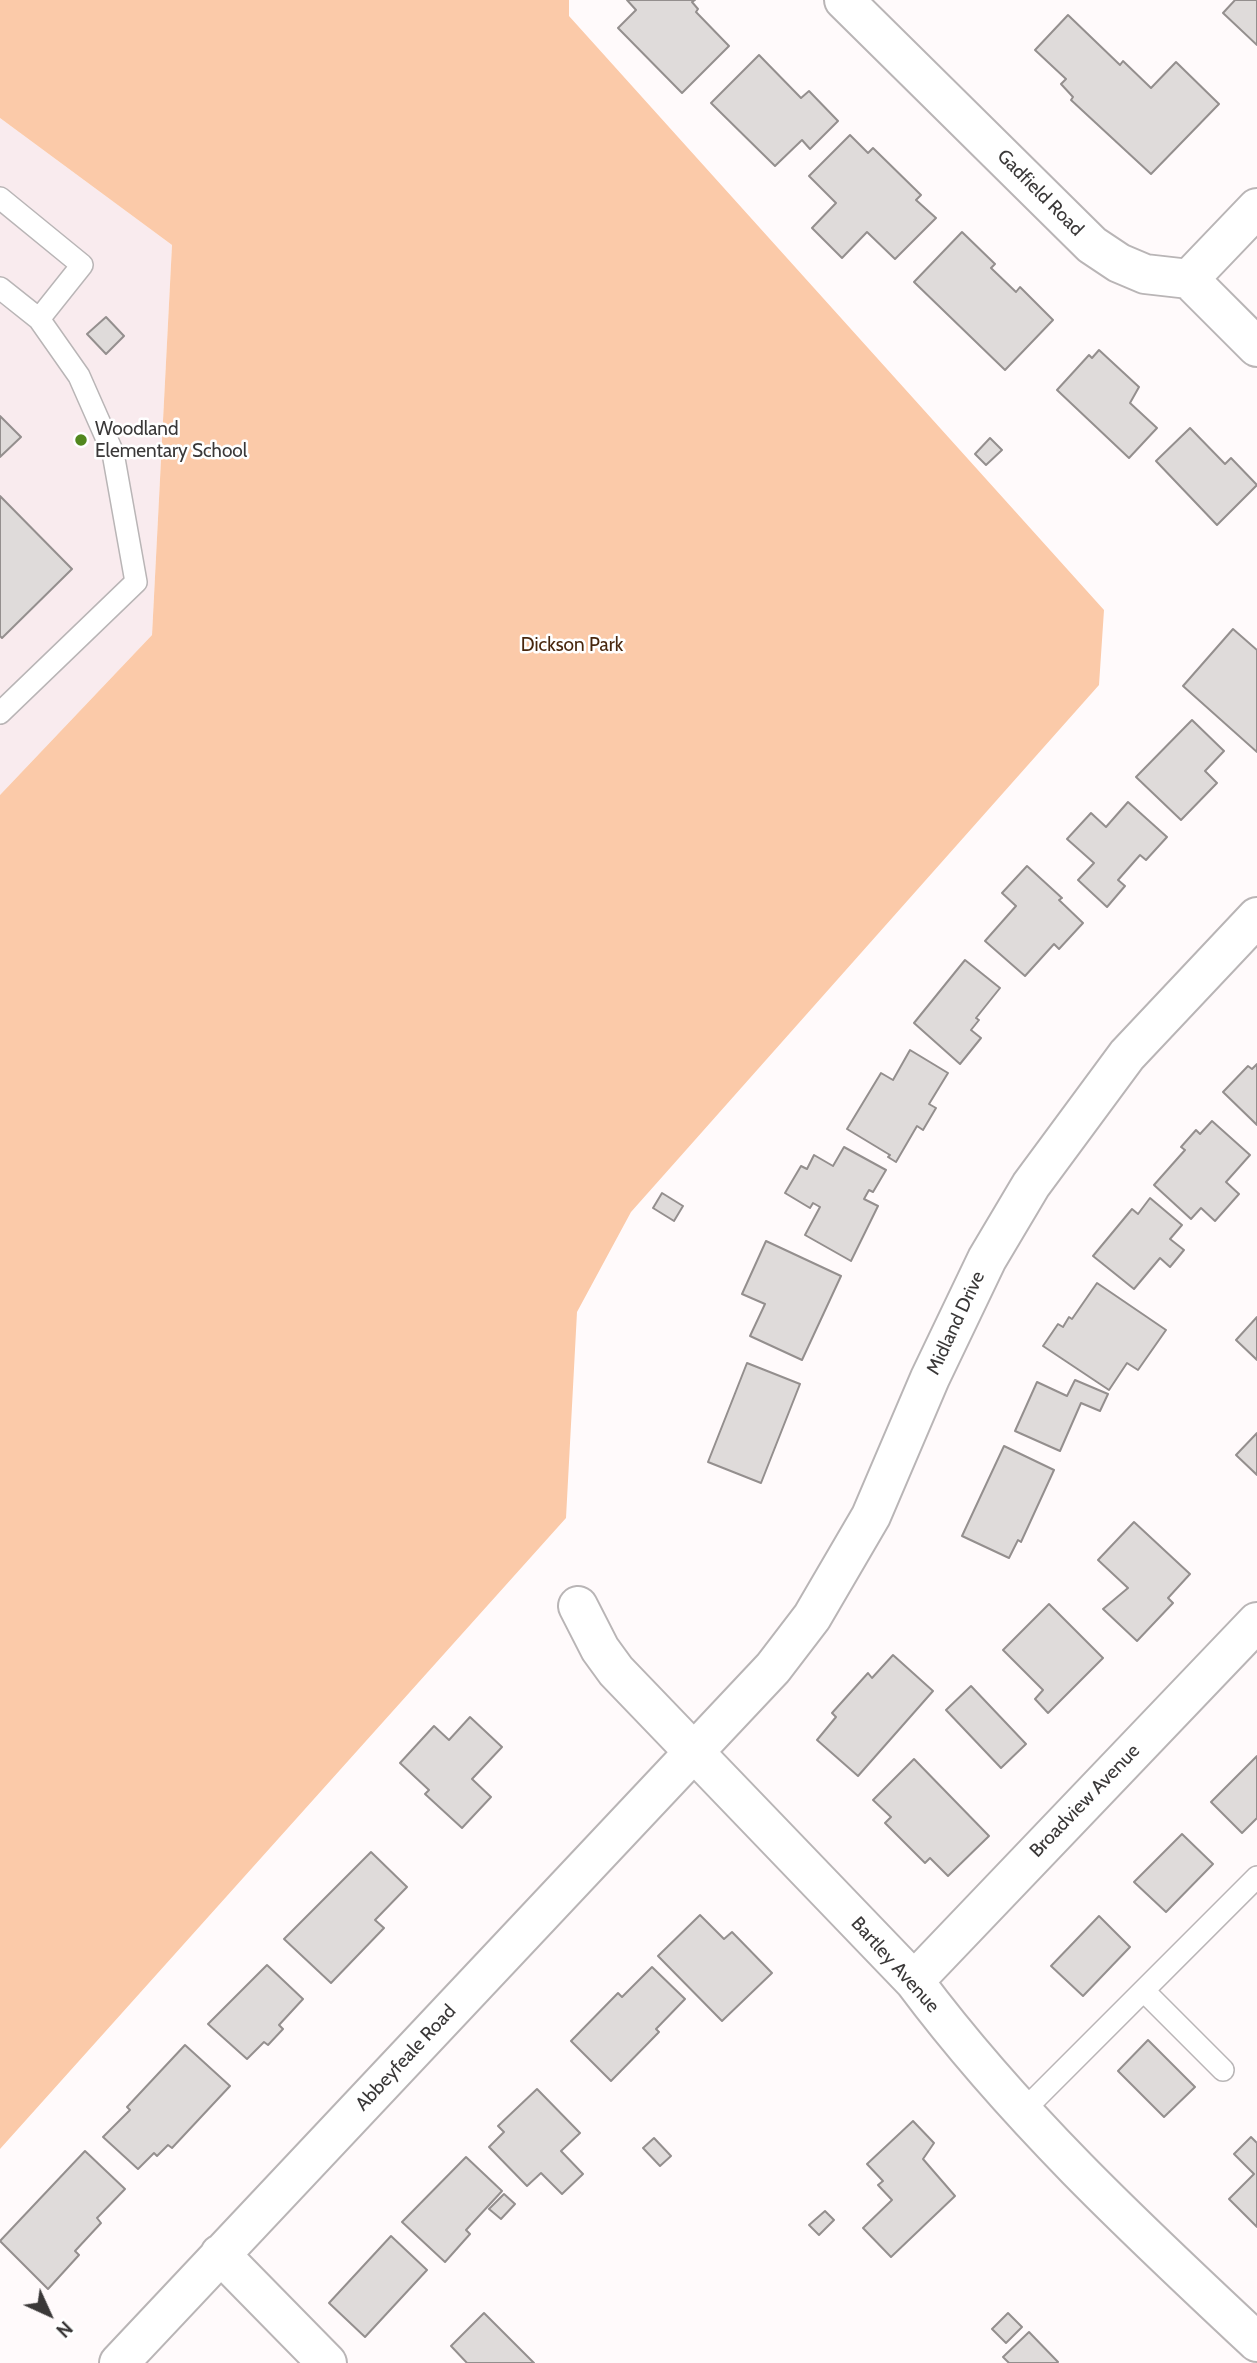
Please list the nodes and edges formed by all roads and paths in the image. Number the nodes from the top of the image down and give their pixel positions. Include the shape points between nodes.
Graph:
1 (844, 0) edge
2 (0, 198) edge
3 (1257, 208) edge
4 (1189, 279) junction
5 (0, 288) edge
6 (39, 319) junction
7 (1257, 347) edge
8 (0, 713) edge
9 (1257, 917) edge
10 (578, 1606) dead end
11 (1257, 1622) edge
12 (694, 1753) junction
13 (1257, 1877) edge
14 (914, 1981) junction
15 (1144, 1991) junction
16 (1223, 2070) dead end
17 (1021, 2113) junction
18 (220, 2254) junction
19 (1257, 2342) edge
20 (119, 2363) edge
21 (327, 2363) edge

1 - 4 street, Gadfield Road via 1092,245 1145,274
2 - 6 lane via 82,265
3 - 4 street
4 - 7 street
5 - 6 lane
6 - 8 lane via 79,376 113,453 136,582
9 - 12 street, Midland Drive via 1127,1055 1031,1185 987,1259 844,1566 773,1668
10 - 12 street, Bartley Avenue via 616,1671
11 - 14 street, Broadview Avenue
12 - 14 street, Bartley Avenue
12 - 18 street, Abbeyfeale Road
13 - 15 lane
14 - 17 street, Bartley Avenue
15 - 16 lane
15 - 17 lane
17 - 19 street, Bartley Avenue via 1132,2226
18 - 20 street, Abbeyfeale Road
18 - 21 street

